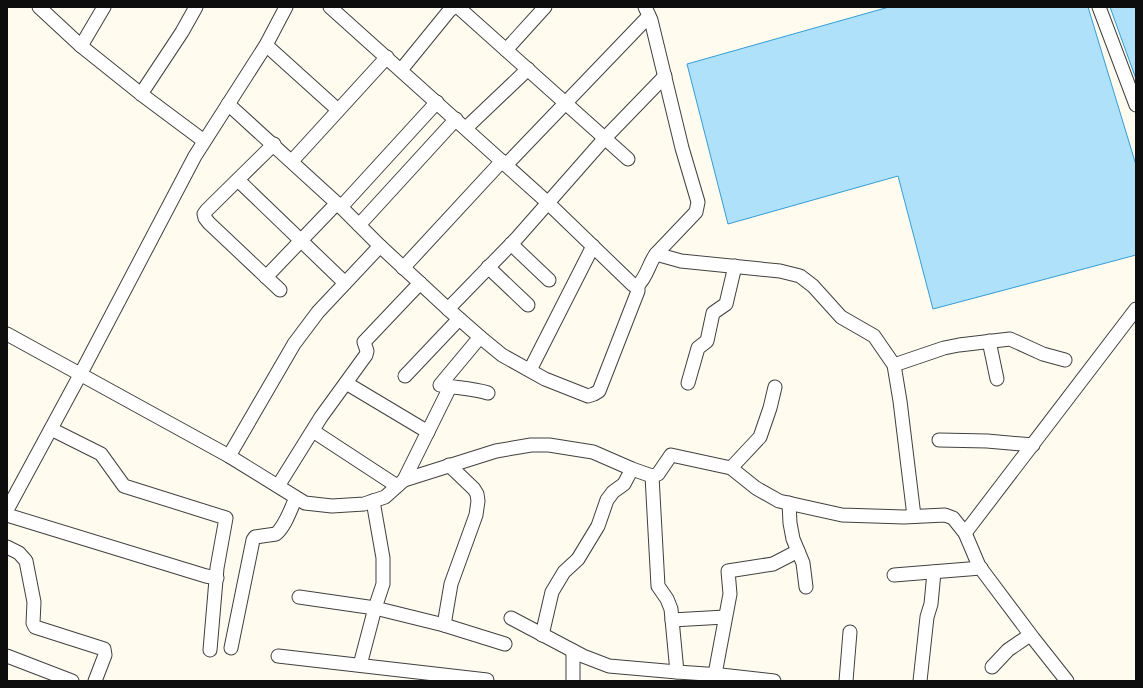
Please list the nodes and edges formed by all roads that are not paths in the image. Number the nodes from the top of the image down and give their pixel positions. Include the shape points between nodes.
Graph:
1 (39, 7) edge
2 (104, 7) edge
3 (196, 7) edge
4 (286, 7) edge
5 (330, 7) edge
6 (545, 7) edge
7 (1100, 7) edge
8 (451, 8) edge
9 (647, 11) edge
10 (266, 45) junction
11 (81, 46) junction
12 (506, 50) junction
13 (387, 57) junction
14 (528, 69) junction
15 (401, 70) junction
16 (664, 76) junction
17 (141, 94) junction
18 (437, 102) junction
19 (565, 102) junction
20 (228, 104) junction
21 (1136, 105) edge
22 (338, 110) junction
23 (456, 119) junction
24 (466, 128) junction
25 (605, 138) junction
26 (204, 141) junction
27 (274, 144) junction
28 (628, 158) dead end
29 (292, 161) junction
30 (504, 163) junction
31 (238, 180) junction
32 (547, 202) junction
33 (339, 205) junction
34 (359, 225) junction
35 (301, 240) junction
36 (511, 244) junction
37 (380, 246) junction
38 (593, 246) junction
39 (656, 254) junction
40 (735, 266) junction
41 (488, 267) junction
42 (403, 268) junction
43 (266, 277) junction
44 (549, 280) dead end
45 (345, 283) junction
46 (420, 283) junction
47 (638, 285) junction
48 (280, 290) dead end
49 (528, 305) dead end
50 (448, 309) junction
51 (1136, 309) edge
52 (459, 319) junction
53 (7, 334) edge
54 (480, 337) junction
55 (989, 341) junction
56 (1065, 360) dead end
57 (894, 365) junction
58 (530, 370) junction
59 (80, 375) junction
60 (405, 376) dead end
61 (997, 379) dead end
62 (346, 383) junction
63 (688, 383) dead end
64 (450, 387) junction
65 (775, 387) dead end
66 (488, 393) dead end
67 (51, 429) junction
68 (313, 431) junction
69 (428, 432) junction
70 (939, 440) dead end
71 (1033, 445) junction
72 (229, 456) junction
73 (449, 465) junction
74 (731, 468) junction
75 (632, 470) junction
76 (652, 476) junction
77 (400, 483) junction
78 (278, 486) junction
79 (296, 498) junction
80 (373, 501) junction
81 (789, 503) junction
82 (7, 510) edge
83 (7, 515) edge
84 (914, 516) junction
85 (965, 533) junction
86 (7, 547) edge
87 (798, 551) junction
88 (981, 568) junction
89 (934, 572) junction
90 (894, 575) dead end
91 (216, 578) junction
92 (806, 587) dead end
93 (299, 597) dead end
94 (375, 608) junction
95 (725, 617) junction
96 (511, 618) dead end
97 (672, 620) junction
98 (444, 625) junction
99 (850, 632) dead end
100 (542, 635) junction
101 (1030, 635) junction
102 (505, 644) dead end
103 (231, 648) dead end
104 (210, 650) dead end
105 (573, 651) junction
106 (7, 656) edge
107 (278, 656) dead end
108 (360, 665) junction
109 (992, 667) dead end
110 (677, 672) junction
111 (715, 674) junction
112 (417, 676) edge
113 (487, 680) edge
114 (72, 681) edge
115 (95, 681) edge
116 (573, 681) edge
117 (774, 681) edge
118 (846, 681) edge
119 (920, 681) edge
120 (1068, 681) edge

1 - 11 street
2 - 11 street
3 - 17 street
4 - 10 street
5 - 13 street
6 - 12 street
7 - 21 street
8 - 12 street
8 - 15 street
9 - 16 street
9 - 19 street
10 - 20 street
10 - 22 street
11 - 17 street
12 - 14 street
13 - 15 street
13 - 22 street
14 - 19 street
14 - 24 street
15 - 18 street
16 - 25 street
16 - 39 street via 698,202 696,212
17 - 26 street
18 - 23 street
18 - 33 street
19 - 25 street
19 - 30 street
20 - 26 street
20 - 27 street
22 - 29 street
23 - 24 street
23 - 34 street
24 - 30 street
25 - 28 street
25 - 32 street
26 - 59 street
27 - 29 street
27 - 31 street
29 - 33 street
30 - 32 street
30 - 42 street
31 - 35 street
31 - 43 street via 207,210 205,218
32 - 36 street
32 - 38 street
33 - 34 street
33 - 35 street
34 - 37 street
35 - 43 street
35 - 45 street
36 - 41 street
36 - 44 street
37 - 42 street
37 - 45 street
38 - 47 street via 633,285
38 - 58 street
39 - 40 street via 681,261
39 - 47 street
40 - 57 street via 800,276 841,317 874,336
40 - 63 street via 726,304 713,313 707,341 698,348
41 - 49 street
41 - 50 street
42 - 46 street
43 - 48 street
45 - 72 street via 318,312 294,344
46 - 50 street
46 - 62 street via 364,342 366,355
47 - 58 street via 638,291 599,391 588,396 545,379
50 - 52 street
51 - 71 street
52 - 54 street
52 - 60 street
53 - 59 street
54 - 58 street via 502,355
54 - 64 street via 440,385
55 - 56 street via 1010,339 1043,354
55 - 57 street via 944,348
55 - 61 street
57 - 84 street
59 - 67 street
59 - 72 street
62 - 68 street
62 - 69 street
64 - 66 street
64 - 69 street
65 - 74 street via 760,437
67 - 82 street
67 - 91 street via 101,454 124,486 226,518
68 - 77 street
68 - 78 street
69 - 77 street
70 - 71 street
71 - 85 street
72 - 78 street
73 - 75 street via 496,450 549,445 593,452
73 - 77 street
73 - 98 street via 474,489 478,501 476,515 451,584
74 - 76 street via 671,455 658,474
74 - 81 street via 756,488
75 - 76 street
75 - 100 street via 624,484 607,500 598,526 578,559 564,572 552,592
76 - 97 street via 658,586 672,609
77 - 80 street via 385,497
78 - 79 street
79 - 80 street via 305,503 332,506
79 - 103 street via 283,526 276,534 255,537 253,540
80 - 94 street via 383,558 383,584
81 - 84 street via 842,515
81 - 87 street via 790,523
83 - 91 street
84 - 85 street via 945,515 953,518
85 - 88 street
86 - 115 street via 26,560 34,602 35,627 104,649 105,655
87 - 92 street via 803,563
87 - 95 street via 773,564 728,571 730,594
88 - 89 street
88 - 101 street
89 - 90 street
89 - 119 street
91 - 104 street
93 - 94 street
94 - 98 street
94 - 108 street
95 - 97 street
95 - 111 street
96 - 100 street
97 - 110 street
98 - 102 street
99 - 118 street
100 - 105 street
101 - 109 street via 1008,650
101 - 120 street
105 - 110 street via 609,666
105 - 116 street
106 - 114 street
107 - 108 street
108 - 112 street
110 - 111 street
111 - 117 street
112 - 113 street

